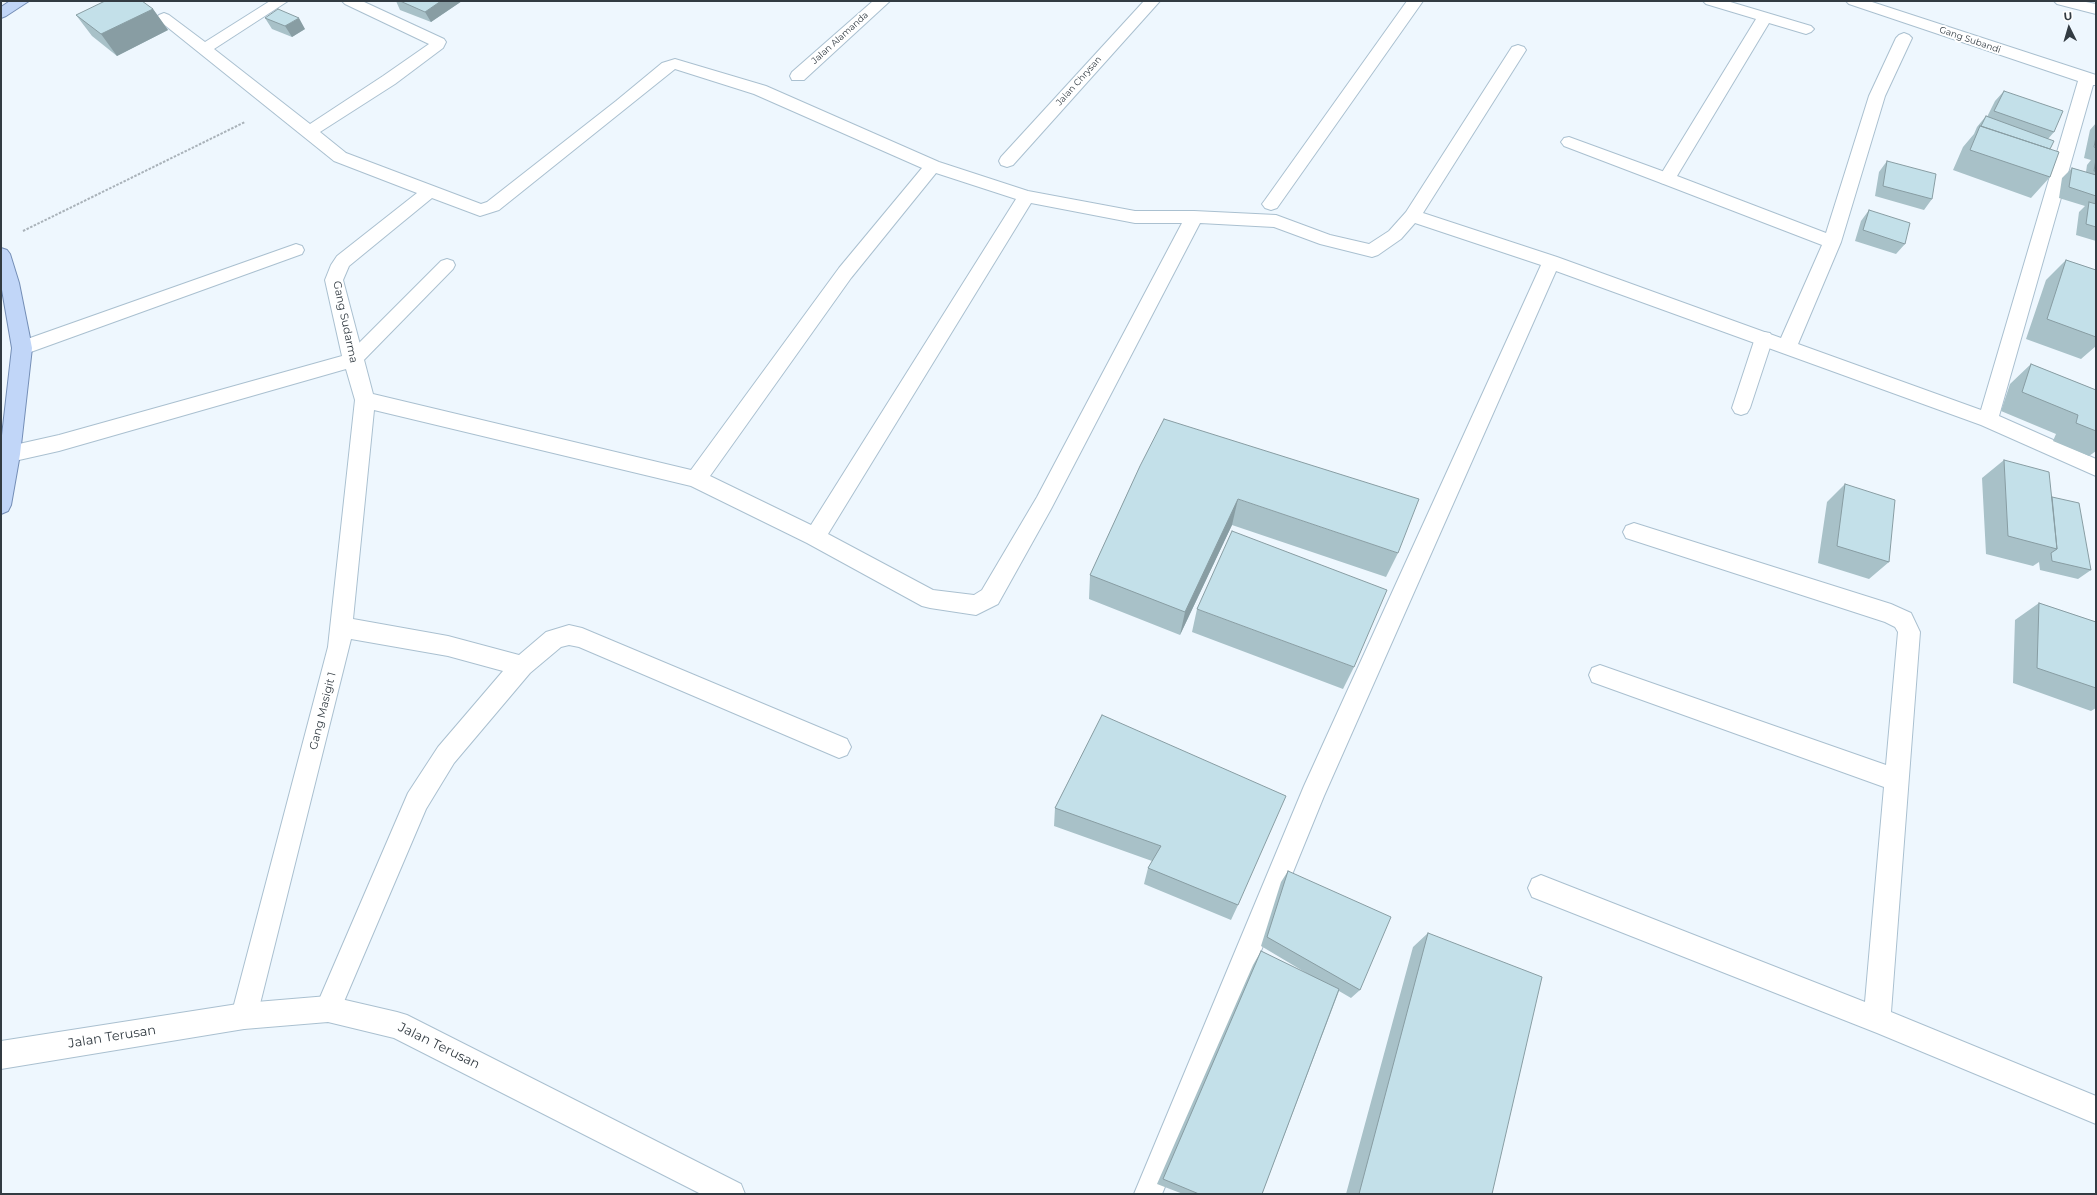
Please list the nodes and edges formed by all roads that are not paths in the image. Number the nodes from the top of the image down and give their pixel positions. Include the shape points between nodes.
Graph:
1 (21, 1) edge
2 (280, 1) edge
3 (350, 1) edge
4 (882, 1) edge
5 (1152, 1) edge
6 (1415, 1) edge
7 (1711, 1) edge
8 (1854, 1) edge
9 (2062, 1) edge
10 (2096, 9) edge
11 (2, 11) edge
12 (1765, 17) junction
13 (164, 18) dead end
14 (1806, 29) dead end
15 (1904, 38) dead end
16 (204, 49) junction
17 (1518, 50) dead end
18 (798, 76) dead end
19 (2091, 80) edge
20 (310, 131) junction
21 (1569, 142) dead end
22 (1007, 162) dead end
23 (933, 166) junction
24 (1667, 179) junction
25 (430, 191) junction
26 (1026, 196) junction
27 (1271, 204) dead end
28 (1412, 216) junction
29 (1194, 217) junction
30 (1832, 242) junction
31 (296, 250) dead end
32 (1, 254) edge
33 (1550, 262) junction
34 (447, 265) dead end
35 (1764, 338) junction
36 (1787, 347) junction
37 (22, 348) junction
38 (353, 360) junction
39 (365, 400) junction
40 (1741, 408) dead end
41 (1988, 420) junction
42 (10, 454) junction
43 (2096, 468) edge
44 (696, 479) junction
45 (1, 505) edge
46 (1634, 532) dead end
47 (815, 537) junction
48 (341, 627) junction
49 (522, 666) junction
50 (1600, 675) dead end
51 (839, 747) dead end
52 (1898, 780) junction
53 (1541, 888) dead end
54 (328, 1009) junction
55 (244, 1016) junction
56 (1877, 1020) junction
57 (1, 1054) edge
58 (2096, 1110) edge
59 (732, 1194) edge
60 (1148, 1194) edge

1 - 11 main road
2 - 16 street
3 - 20 street via 438,42 389,80
4 - 18 street, Jalan Alamanda
5 - 22 street, Jalan Chrysan
6 - 27 street
7 - 12 street
8 - 19 street, Gang Subandi
9 - 10 street
12 - 14 street
12 - 24 street
13 - 16 street
15 - 30 street via 1877,96
16 - 20 street
17 - 28 street
19 - 41 street
20 - 25 street via 340,157
21 - 24 lane
23 - 25 street via 760,90 675,64 668,66 622,106 486,209 480,210
23 - 26 street
23 - 44 street via 845,272
24 - 30 street
25 - 38 street, Gang Sudarma via 340,265 334,280
26 - 29 street via 1135,217
26 - 47 street
28 - 29 street via 1395,235 1372,250 1326,240 1276,221
28 - 33 street
29 - 47 street via 1044,503 990,597 976,605 930,599
30 - 36 street
31 - 37 lane
32 - 37 main road via 10,283
33 - 35 street
33 - 60 street via 1307,808
34 - 38 lane
35 - 36 street
35 - 40 lane
36 - 41 street
37 - 42 main road
38 - 39 street, Gang Sudarma
38 - 42 street
39 - 44 street
39 - 48 street, Gang Masigit 1
41 - 43 street
42 - 45 main road
44 - 47 street
46 - 52 street via 1903,620 1909,632
48 - 49 street via 448,646
48 - 55 street, Gang Masigit 1 via 333,672
49 - 51 street via 554,639 569,635 582,638
49 - 54 street via 446,755 417,801
50 - 52 street
52 - 56 street
53 - 56 street
54 - 55 street, Jalan Terusan
54 - 59 street, Jalan Terusan via 397,1025
55 - 57 street, Jalan Terusan
56 - 58 street

